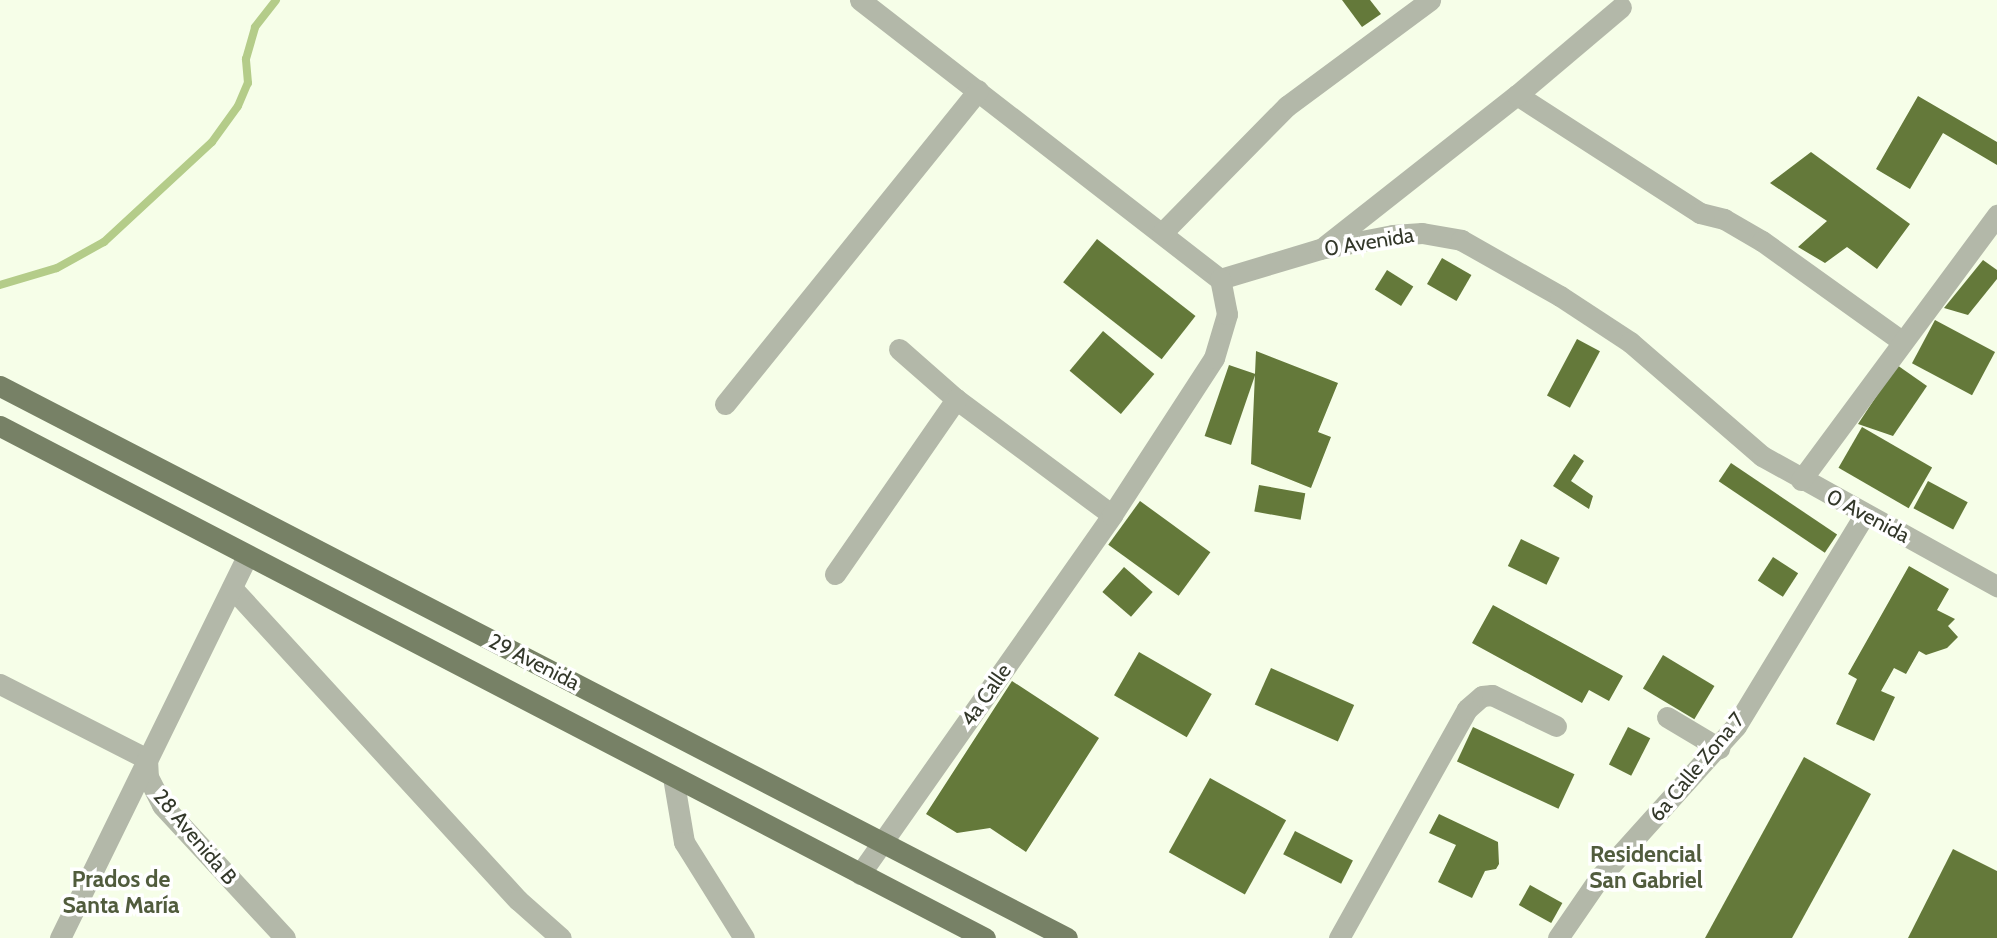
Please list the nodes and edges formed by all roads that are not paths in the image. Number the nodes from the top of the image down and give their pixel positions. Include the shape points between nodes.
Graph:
1 (860, 0) edge
2 (1430, 0) edge
3 (1621, 7) dead end
4 (978, 90) junction
5 (1517, 95) junction
6 (1997, 215) edge
7 (1162, 233) junction
8 (1320, 249) junction
9 (1220, 278) junction
10 (1903, 342) junction
11 (899, 349) dead end
12 (0, 386) edge
13 (956, 399) junction
14 (725, 404) dead end
15 (0, 426) edge
16 (1801, 480) junction
17 (1866, 514) junction
18 (1112, 515) junction
19 (247, 556) junction
20 (835, 574) dead end
21 (1997, 586) edge
22 (232, 588) junction
23 (0, 684) edge
24 (1667, 717) dead end
25 (1556, 726) dead end
26 (1719, 748) junction
27 (148, 759) junction
28 (673, 777) junction
29 (882, 843) junction
30 (860, 874) junction
31 (60, 938) edge
32 (285, 938) edge
33 (561, 938) edge
34 (744, 938) edge
35 (985, 938) edge
36 (1067, 938) edge
37 (1339, 938) edge
38 (1558, 938) edge

1 - 4 street
2 - 7 street via 1287,106
3 - 5 street
4 - 7 street
4 - 14 street
5 - 8 street
5 - 10 street via 1700,213 1724,219 1762,242
6 - 10 street
7 - 9 street
8 - 9 street, 0 Avenida
8 - 16 street, 0 Avenida via 1422,233 1461,240 1630,342 1729,431
9 - 18 street, 4a Calle via 1227,314 1214,358
10 - 16 street
11 - 13 street
12 - 29 main road, 29 Avenida
13 - 18 street
13 - 20 street
15 - 19 main road, 29 Avenida
16 - 17 street, 0 Avenida
17 - 21 street, 0 Avenida
17 - 26 street, 6a Calle Zona 7
18 - 29 street, 4a Calle
19 - 22 street
19 - 28 main road, 29 Avenida
22 - 27 street
22 - 33 street via 518,900
23 - 27 street
24 - 26 street
25 - 37 street via 1492,695 1482,696 1467,709
26 - 38 street, 6a Calle Zona 7 via 1600,877
27 - 31 street
27 - 32 street, 28 Avenida B via 148,777 162,805
28 - 30 main road, 29 Avenida
28 - 34 street via 684,842
29 - 30 street, 4a Calle
29 - 36 main road, 29 Avenida
30 - 35 main road, 29 Avenida

